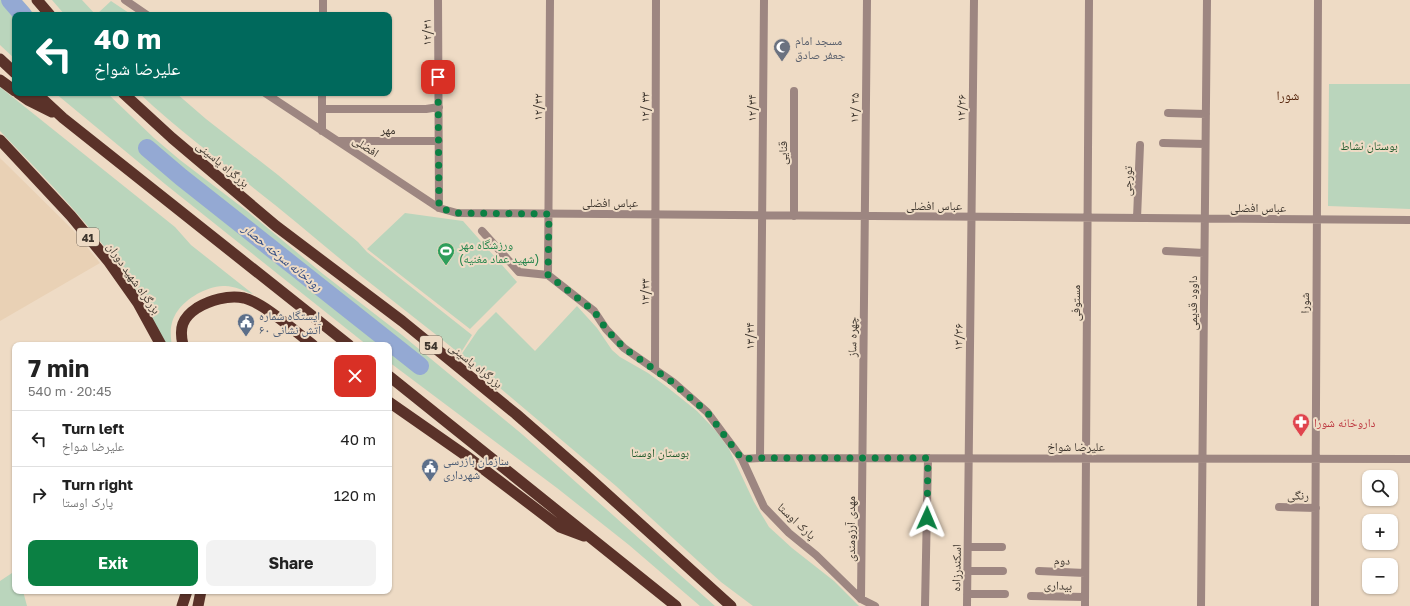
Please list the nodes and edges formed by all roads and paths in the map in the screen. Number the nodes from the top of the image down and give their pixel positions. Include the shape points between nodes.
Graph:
1 (37, 0) edge
2 (125, 0) edge
3 (323, 0) edge
4 (438, 0) edge
5 (550, 0) edge
6 (656, 0) edge
7 (764, 0) edge
8 (867, 0) edge
9 (974, 0) edge
10 (1090, 0) edge
11 (1206, 0) edge
12 (1318, 0) edge
13 (47, 12) edge
14 (142, 12) edge
15 (323, 12) edge
16 (0, 59) edge
17 (12, 70) edge
18 (0, 80) edge
19 (12, 89) edge
20 (794, 92) dead end
21 (22, 96) edge
22 (39, 96) edge
23 (126, 96) edge
24 (270, 96) edge
25 (322, 96) edge
26 (439, 107) junction
27 (322, 109) junction
28 (1168, 112) dead end
29 (1206, 114) junction
30 (63, 118) junction
31 (322, 131) junction
32 (0, 140) edge
33 (338, 141) junction
34 (439, 141) junction
35 (1163, 143) dead end
36 (1205, 144) junction
37 (1140, 145) dead end
38 (439, 208) junction
39 (457, 213) joint
40 (549, 214) junction
41 (656, 215) junction
42 (762, 215) junction
43 (794, 216) junction
44 (865, 216) junction
45 (972, 217) junction
46 (1088, 218) junction
47 (1137, 218) junction
48 (1205, 218) junction
49 (1317, 219) junction
50 (1410, 220) edge
51 (482, 231) dead end
52 (1166, 251) dead end
53 (1204, 253) junction
54 (548, 275) junction
55 (159, 342) edge
56 (183, 342) edge
57 (309, 342) edge
58 (345, 342) edge
59 (655, 369) junction
60 (392, 378) edge
61 (392, 404) edge
62 (760, 458) junction
63 (863, 458) junction
64 (928, 458) junction
65 (969, 458) junction
66 (1086, 458) junction
67 (1203, 458) junction
68 (1316, 458) junction
69 (742, 459) junction
70 (1410, 459) edge
71 (1279, 507) dead end
72 (1316, 508) junction
73 (592, 538) junction
74 (968, 547) junction
75 (1002, 547) dead end
76 (967, 571) junction
77 (1003, 571) dead end
78 (1039, 571) dead end
79 (1085, 573) junction
80 (186, 594) edge
81 (200, 594) edge
82 (967, 594) junction
83 (1005, 594) dead end
84 (1031, 596) dead end
85 (1085, 597) junction
86 (861, 599) junction
87 (182, 606) edge
88 (198, 606) edge
89 (676, 606) edge
90 (731, 606) edge
91 (875, 606) edge
92 (925, 606) edge
93 (967, 606) edge
94 (1085, 606) edge
95 (1201, 606) edge
96 (1315, 606) edge

1 - 13 highway
2 - 14 street
3 - 15 street
4 - 26 street, ۱۲/۳۱
5 - 40 street, ۱۲/۳۲
6 - 41 street, ۱۲/ ۳۳
7 - 42 street, ۱۲/۳۴
8 - 44 street, ۱۲/ ۳۵
9 - 45 street, ۱۲/۳۶
10 - 46 street, مستوفی
11 - 29 street, داوود قدیمی
12 - 49 street, شورا
16 - 17 highway
18 - 19 highway
20 - 43 street, قنایی
21 - 30 highway
22 - 30 highway
23 - 90 highway, بزرگراه یاسینی / 54 via 276,226 402,321 516,414
24 - 31 street, افضلی
25 - 27 street
26 - 27 street
26 - 34 street, ۱۲/۳۱
27 - 31 street
28 - 29 street
29 - 36 street, داوود قدیمی
30 - 58 highway
31 - 33 street, افضلی
32 - 55 highway, بزرگراه شهید دوران / 41 via 71,216 109,262 138,303
33 - 34 street, مهر
33 - 38 street, افضلی
34 - 38 street, ۱۲/۳۱
35 - 36 street
36 - 48 street, داوود قدیمی
37 - 47 street, تورجی
38 - 39 street, افضلی
39 - 40 street, عباس افضلی
40 - 41 street, عباس افضلی
40 - 54 street, ۱۲/۳۲
41 - 42 street, عباس افضلی
41 - 59 street, ۱۳/۳۳
42 - 43 street, عباس افضلی
42 - 62 street, ۱۳/۳۴
43 - 44 street, عباس افضلی
44 - 45 street, عباس افضلی
44 - 63 street, چهره ساز
45 - 46 street, عباس افضلی
45 - 65 street, ۱۳/۳۶
46 - 47 street, عباس افضلی
46 - 66 street, مستوفی
47 - 48 street, عباس افضلی
48 - 49 street, عباس افضلی
48 - 53 street, داوود قدیمی
49 - 50 street, عباس افضلی
49 - 68 street, شورا
51 - 54 street via 519,272
52 - 53 street
53 - 67 street, داوود قدیمی
54 - 59 street, پارک اوستا via 594,311 606,329 624,348
56 - 57 highway via 181,328 189,313 202,305 224,298 244,298 266,309
59 - 69 street, پارک اوستا via 707,412
60 - 73 highway
61 - 73 highway via 465,455 560,527
62 - 63 street, علیرضا شواخ
62 - 69 street, علیرضا شواخ
63 - 64 street, علیرضا شواخ
63 - 86 street, مهدی آرزومندی
64 - 65 street, علیرضا شواخ
64 - 92 street
65 - 66 street, علیرضا شواخ
65 - 74 street, اسکندرزاده
66 - 67 street, علیرضا شواخ
66 - 79 street, مستوفی
67 - 68 street, علیرضا شواخ
67 - 95 street, داوود قدیمی
68 - 70 street, علیرضا شواخ
68 - 72 street, شورا
69 - 86 street, پارک اوستا via 764,507
71 - 72 street, رنگی
72 - 96 street, شورا
73 - 89 highway
74 - 75 street
74 - 76 street, اسکندرزاده
76 - 77 street
76 - 82 street, اسکندرزاده
78 - 79 street, دوم
79 - 85 street, مستوفی
80 - 87 highway
81 - 88 highway
82 - 83 street
82 - 93 street, اسکندرزاده
84 - 85 street, بیداری
85 - 94 street, مستوفی
86 - 91 street, پارک اوستا

